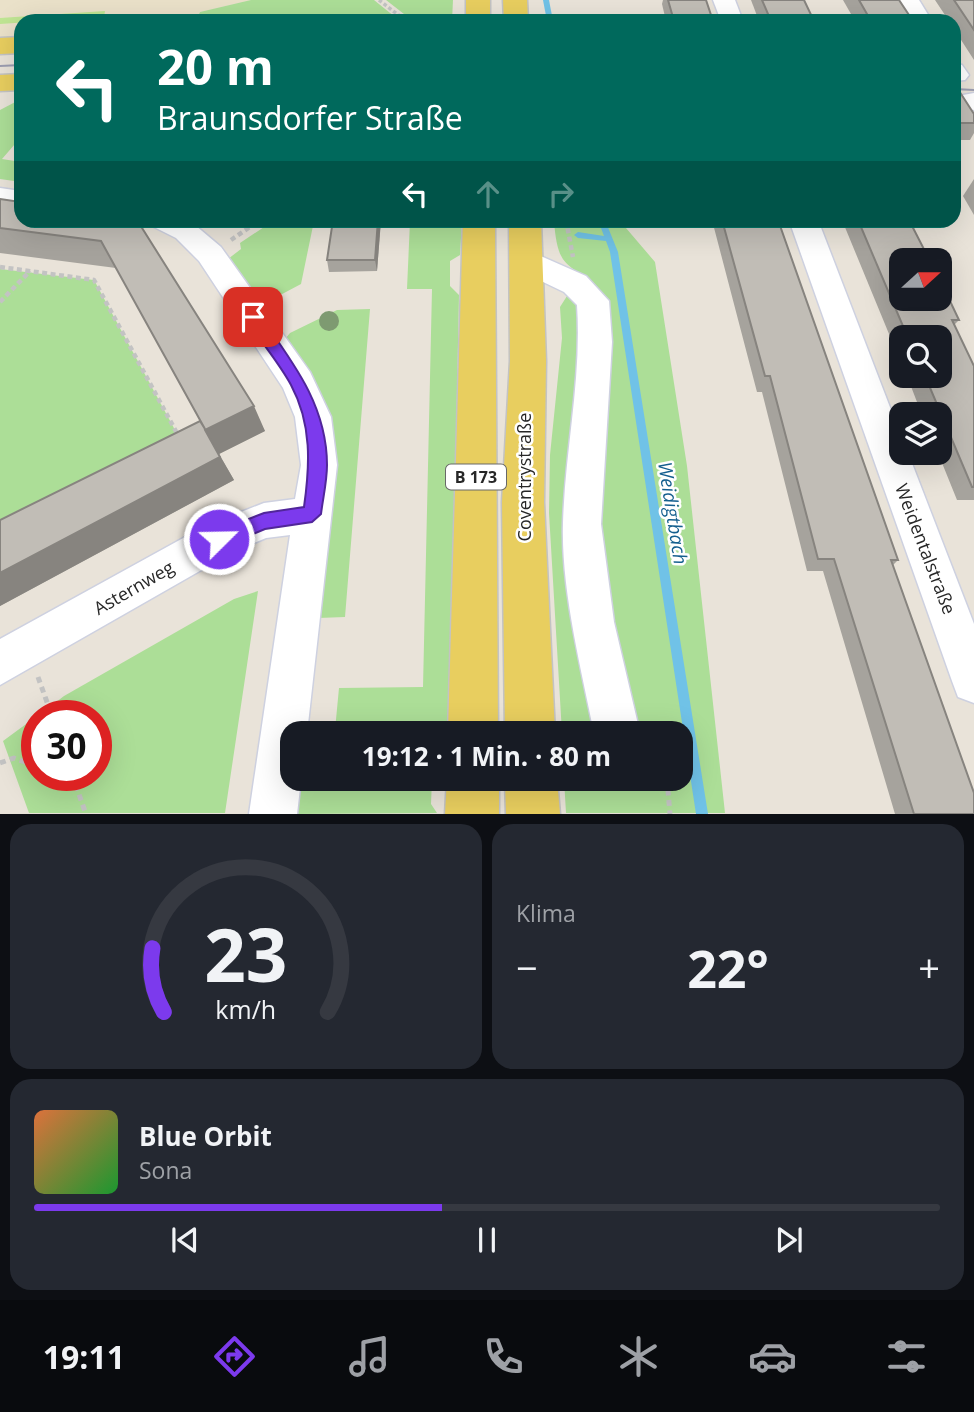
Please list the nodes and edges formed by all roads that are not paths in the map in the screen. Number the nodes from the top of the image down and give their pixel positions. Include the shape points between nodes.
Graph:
1 (180, 228) edge
2 (480, 228) edge
3 (806, 228) edge
4 (526, 241) edge
5 (312, 514) junction
6 (14, 655) edge
7 (974, 681) edge
8 (473, 721) edge
9 (530, 721) edge
10 (614, 721) edge
11 (473, 791) edge
12 (532, 791) edge
13 (273, 814) edge
14 (472, 814) edge
15 (533, 814) edge

1 - 5 street via 210,254 298,382 313,417 319,465
2 - 8 main road, B 173
3 - 7 street, Weidentalstraße
4 - 9 main road, Coventrystraße / B 173 via 523,502
4 - 10 street via 593,301 596,342 582,524 593,622
5 - 6 street, Asternweg via 264,521 219,539
5 - 13 street
11 - 14 main road
12 - 15 main road

